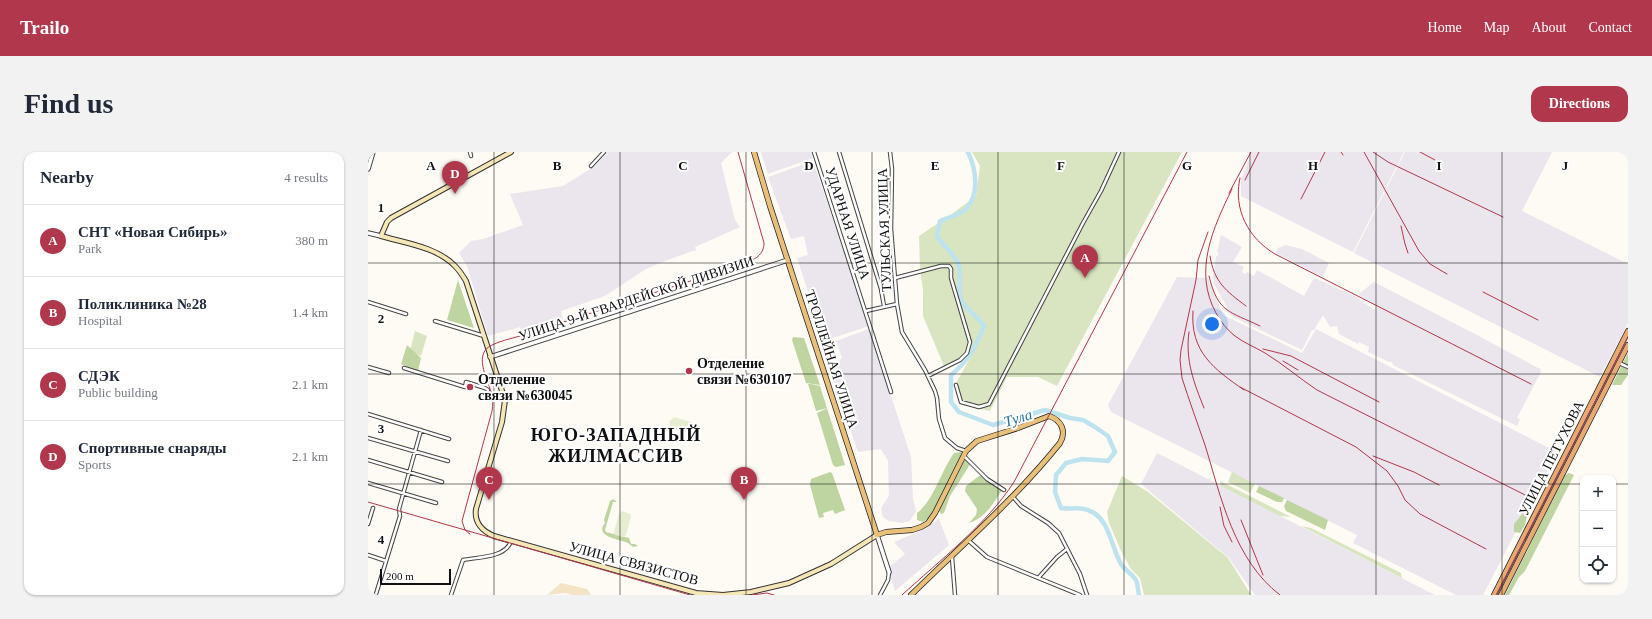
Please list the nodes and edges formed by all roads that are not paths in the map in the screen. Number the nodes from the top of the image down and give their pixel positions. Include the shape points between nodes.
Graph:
1 (373, 152) edge
2 (470, 152) edge
3 (510, 152) edge
4 (604, 152) edge
5 (754, 152) edge
6 (814, 152) edge
7 (839, 152) edge
8 (890, 152) edge
9 (1119, 152) edge
10 (471, 156) dead end
11 (591, 166) dead end
12 (368, 169) edge
13 (368, 233) edge
14 (381, 236) junction
15 (788, 260) junction
16 (895, 278) junction
17 (368, 302) edge
18 (897, 304) junction
19 (884, 306) junction
20 (866, 311) junction
21 (406, 314) dead end
22 (435, 321) dead end
23 (1628, 331) edge
24 (484, 336) junction
25 (1628, 345) edge
26 (490, 357) junction
27 (1619, 362) junction
28 (368, 367) edge
29 (1628, 367) edge
30 (404, 368) dead end
31 (390, 373) dead end
32 (928, 376) junction
33 (956, 385) dead end
34 (891, 392) dead end
35 (504, 400) junction
36 (368, 414) edge
37 (421, 430) junction
38 (368, 438) edge
39 (449, 439) dead end
40 (415, 452) junction
41 (965, 454) junction
42 (368, 460) edge
43 (448, 461) dead end
44 (409, 472) junction
45 (442, 482) dead end
46 (1551, 482) junction
47 (368, 483) edge
48 (1557, 485) junction
49 (1004, 490) dead end
50 (403, 493) junction
51 (1012, 497) junction
52 (1542, 500) junction
53 (1548, 502) junction
54 (436, 503) dead end
55 (373, 508) dead end
56 (368, 524) edge
57 (877, 535) junction
58 (511, 541) junction
59 (969, 541) junction
60 (1067, 549) junction
61 (368, 555) edge
62 (952, 557) junction
63 (386, 561) junction
64 (889, 572) joint
65 (1039, 577) junction
66 (376, 594) edge
67 (451, 595) edge
68 (880, 595) edge
69 (911, 595) edge
70 (955, 595) edge
71 (1080, 595) edge
72 (1087, 595) edge
73 (1494, 595) edge
74 (1501, 595) edge

1 - 12 street
2 - 10 street
3 - 14 main road via 391,218
4 - 11 street
5 - 15 main road, ТРОЛЛЕЙНАЯ УЛИЦА
6 - 20 street, УДАРНАЯ УЛИЦА
7 - 19 street
8 - 16 street, ТУЛЬСКАЯ УЛИЦА via 891,229
9 - 33 street via 989,404 979,407 961,402
13 - 14 street
14 - 24 main road via 443,256 455,266 466,281
15 - 26 street, УЛИЦА 9-Й ГВАРДЕЙСКОЙ ДИВИЗИИ
15 - 57 main road, ТРОЛЛЕЙНАЯ УЛИЦА
16 - 18 street, ТУЛЬСКАЯ УЛИЦА
16 - 32 street via 941,266 949,266 951,269 951,278 970,342 967,353 960,360
17 - 21 street
18 - 19 street
18 - 32 street, ТУЛЬСКАЯ УЛИЦА via 902,332
19 - 20 street
20 - 34 street, УДАРНАЯ УЛИЦА
22 - 24 street
23 - 46 highway, УЛИЦА ПЕТУХОВА
24 - 26 main road
25 - 27 highway, УЛИЦА ПЕТУХОВА
26 - 35 main road
27 - 29 street
27 - 48 highway, УЛИЦА ПЕТУХОВА
28 - 31 street
30 - 35 street via 464,387 466,382 486,388 487,396
32 - 41 street, ТУЛЬСКАЯ УЛИЦА via 937,398 939,419 945,438
35 - 58 main road, УЛИЦА СВЯЗИСТОВ via 502,422 476,513 477,521 487,533
36 - 37 street
37 - 39 street
37 - 40 street
38 - 40 street
40 - 43 street
40 - 44 street
41 - 49 street, ТУЛЬСКАЯ УЛИЦА via 987,479
41 - 51 main road via 980,440 1044,417 1049,416 1058,421 1064,431 1062,440
41 - 57 main road via 928,522 912,530
42 - 44 street
44 - 45 street
44 - 50 street
46 - 48 highway
46 - 52 highway, УЛИЦА ПЕТУХОВА
47 - 50 street
48 - 53 highway, УЛИЦА ПЕТУХОВА
50 - 54 street
50 - 63 street via 400,516
51 - 59 main road
51 - 60 street via 1029,512 1055,528
52 - 53 highway
52 - 73 highway, УЛИЦА ПЕТУХОВА
53 - 74 highway, УЛИЦА ПЕТУХОВА
55 - 56 street
57 - 58 main road, УЛИЦА СВЯЗИСТОВ via 831,564 789,583 723,595 696,593
57 - 64 street, ТРОЛЛЕЙНАЯ УЛИЦА
58 - 67 street via 504,551 463,560
59 - 62 main road
59 - 65 street via 987,557
60 - 65 street
60 - 72 street
61 - 63 street
62 - 69 main road
62 - 70 street
63 - 66 street
64 - 68 street
65 - 71 street

